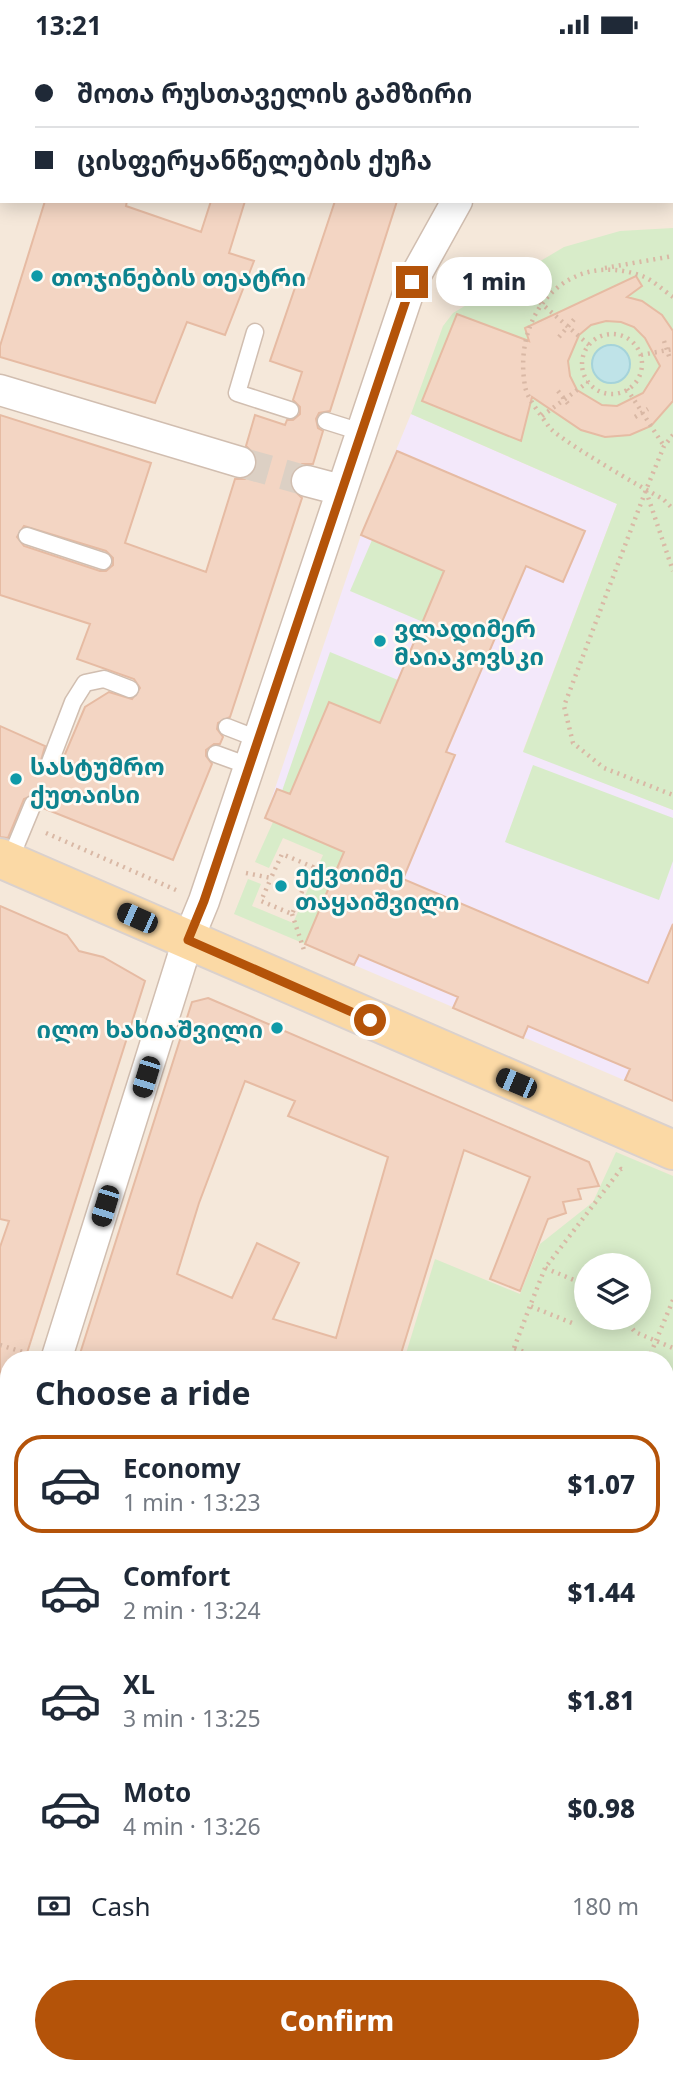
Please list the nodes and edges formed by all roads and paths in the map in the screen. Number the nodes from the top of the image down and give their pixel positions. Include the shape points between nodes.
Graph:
1 (456, 203) edge
2 (673, 255) edge
3 (601, 268) junction
4 (503, 270) dead end
5 (673, 297) edge
6 (541, 302) junction
7 (576, 317) dead end
8 (567, 325) junction
9 (255, 332) dead end
10 (559, 337) dead end
11 (664, 341) dead end
12 (589, 345) junction
13 (671, 350) edge
14 (640, 355) junction
15 (670, 359) dead end
16 (588, 382) junction
17 (627, 389) junction
18 (0, 390) edge
19 (558, 391) dead end
20 (564, 400) junction
21 (569, 405) dead end
22 (290, 410) dead end
23 (646, 411) junction
24 (542, 416) junction
25 (635, 418) dead end
26 (326, 421) dead end
27 (361, 432) junction
28 (673, 435) edge
29 (664, 446) junction
30 (240, 462) tunnel mouth
31 (307, 481) tunnel mouth
32 (341, 490) junction
33 (646, 490) junction
34 (673, 509) edge
35 (27, 536) dead end
36 (103, 561) dead end
37 (673, 571) edge
38 (130, 689) dead end
39 (227, 727) dead end
40 (254, 753) junction
41 (216, 754) dead end
42 (50, 761) dead end
43 (673, 795) edge
44 (33, 804) dead end
45 (25, 824) junction
46 (5, 860) edge
47 (242, 872) dead end
48 (271, 878) junction
49 (204, 901) junction
50 (292, 914) junction
51 (188, 940) junction
52 (305, 954) dead end
53 (673, 1150) edge
54 (621, 1169) dead end
55 (545, 1268) junction
56 (574, 1280) edge
57 (673, 1300) edge
58 (530, 1306) junction
59 (572, 1323) dead end
60 (633, 1330) edge
61 (656, 1341) junction
62 (0, 1345) edge
63 (514, 1347) junction
64 (673, 1348) edge
65 (20, 1351) edge
66 (59, 1351) edge
67 (512, 1351) edge
68 (524, 1351) edge
69 (652, 1351) edge

1 - 27 street via 412,282
2 - 3 path
3 - 5 path via 643,276
3 - 6 path via 563,280
4 - 6 path
6 - 8 path
6 - 24 path via 524,359 525,389
7 - 8 path
8 - 10 path
8 - 12 path
9 - 22 lane via 237,393
11 - 13 path
12 - 14 path via 597,338 618,334 631,340
12 - 16 path via 583,369
13 - 14 path
13 - 15 path
14 - 17 path via 640,373
16 - 17 path via 612,393
16 - 20 path
17 - 23 path
18 - 30 street
19 - 20 path
20 - 21 path
20 - 24 path
23 - 25 path
23 - 29 path
24 - 33 path via 551,431
26 - 27 lane
27 - 32 street
28 - 29 path
29 - 33 path
31 - 32 street
32 - 40 street
33 - 34 path
33 - 37 path
33 - 43 path via 564,706 573,743 604,768
35 - 36 lane
38 - 42 lane via 104,679 85,683
39 - 40 lane
40 - 41 lane
40 - 49 street
44 - 45 lane
45 - 46 lane
45 - 49 path
46 - 51 main road
47 - 48 path
48 - 50 path via 261,901
48 - 50 path via 282,854 313,867
49 - 51 street
50 - 52 path
51 - 53 main road
51 - 66 street
54 - 55 path
55 - 56 path
55 - 58 path
57 - 61 path
58 - 59 path
58 - 63 path
60 - 61 path
61 - 64 path
61 - 69 path
62 - 65 path
63 - 67 path
63 - 68 path

